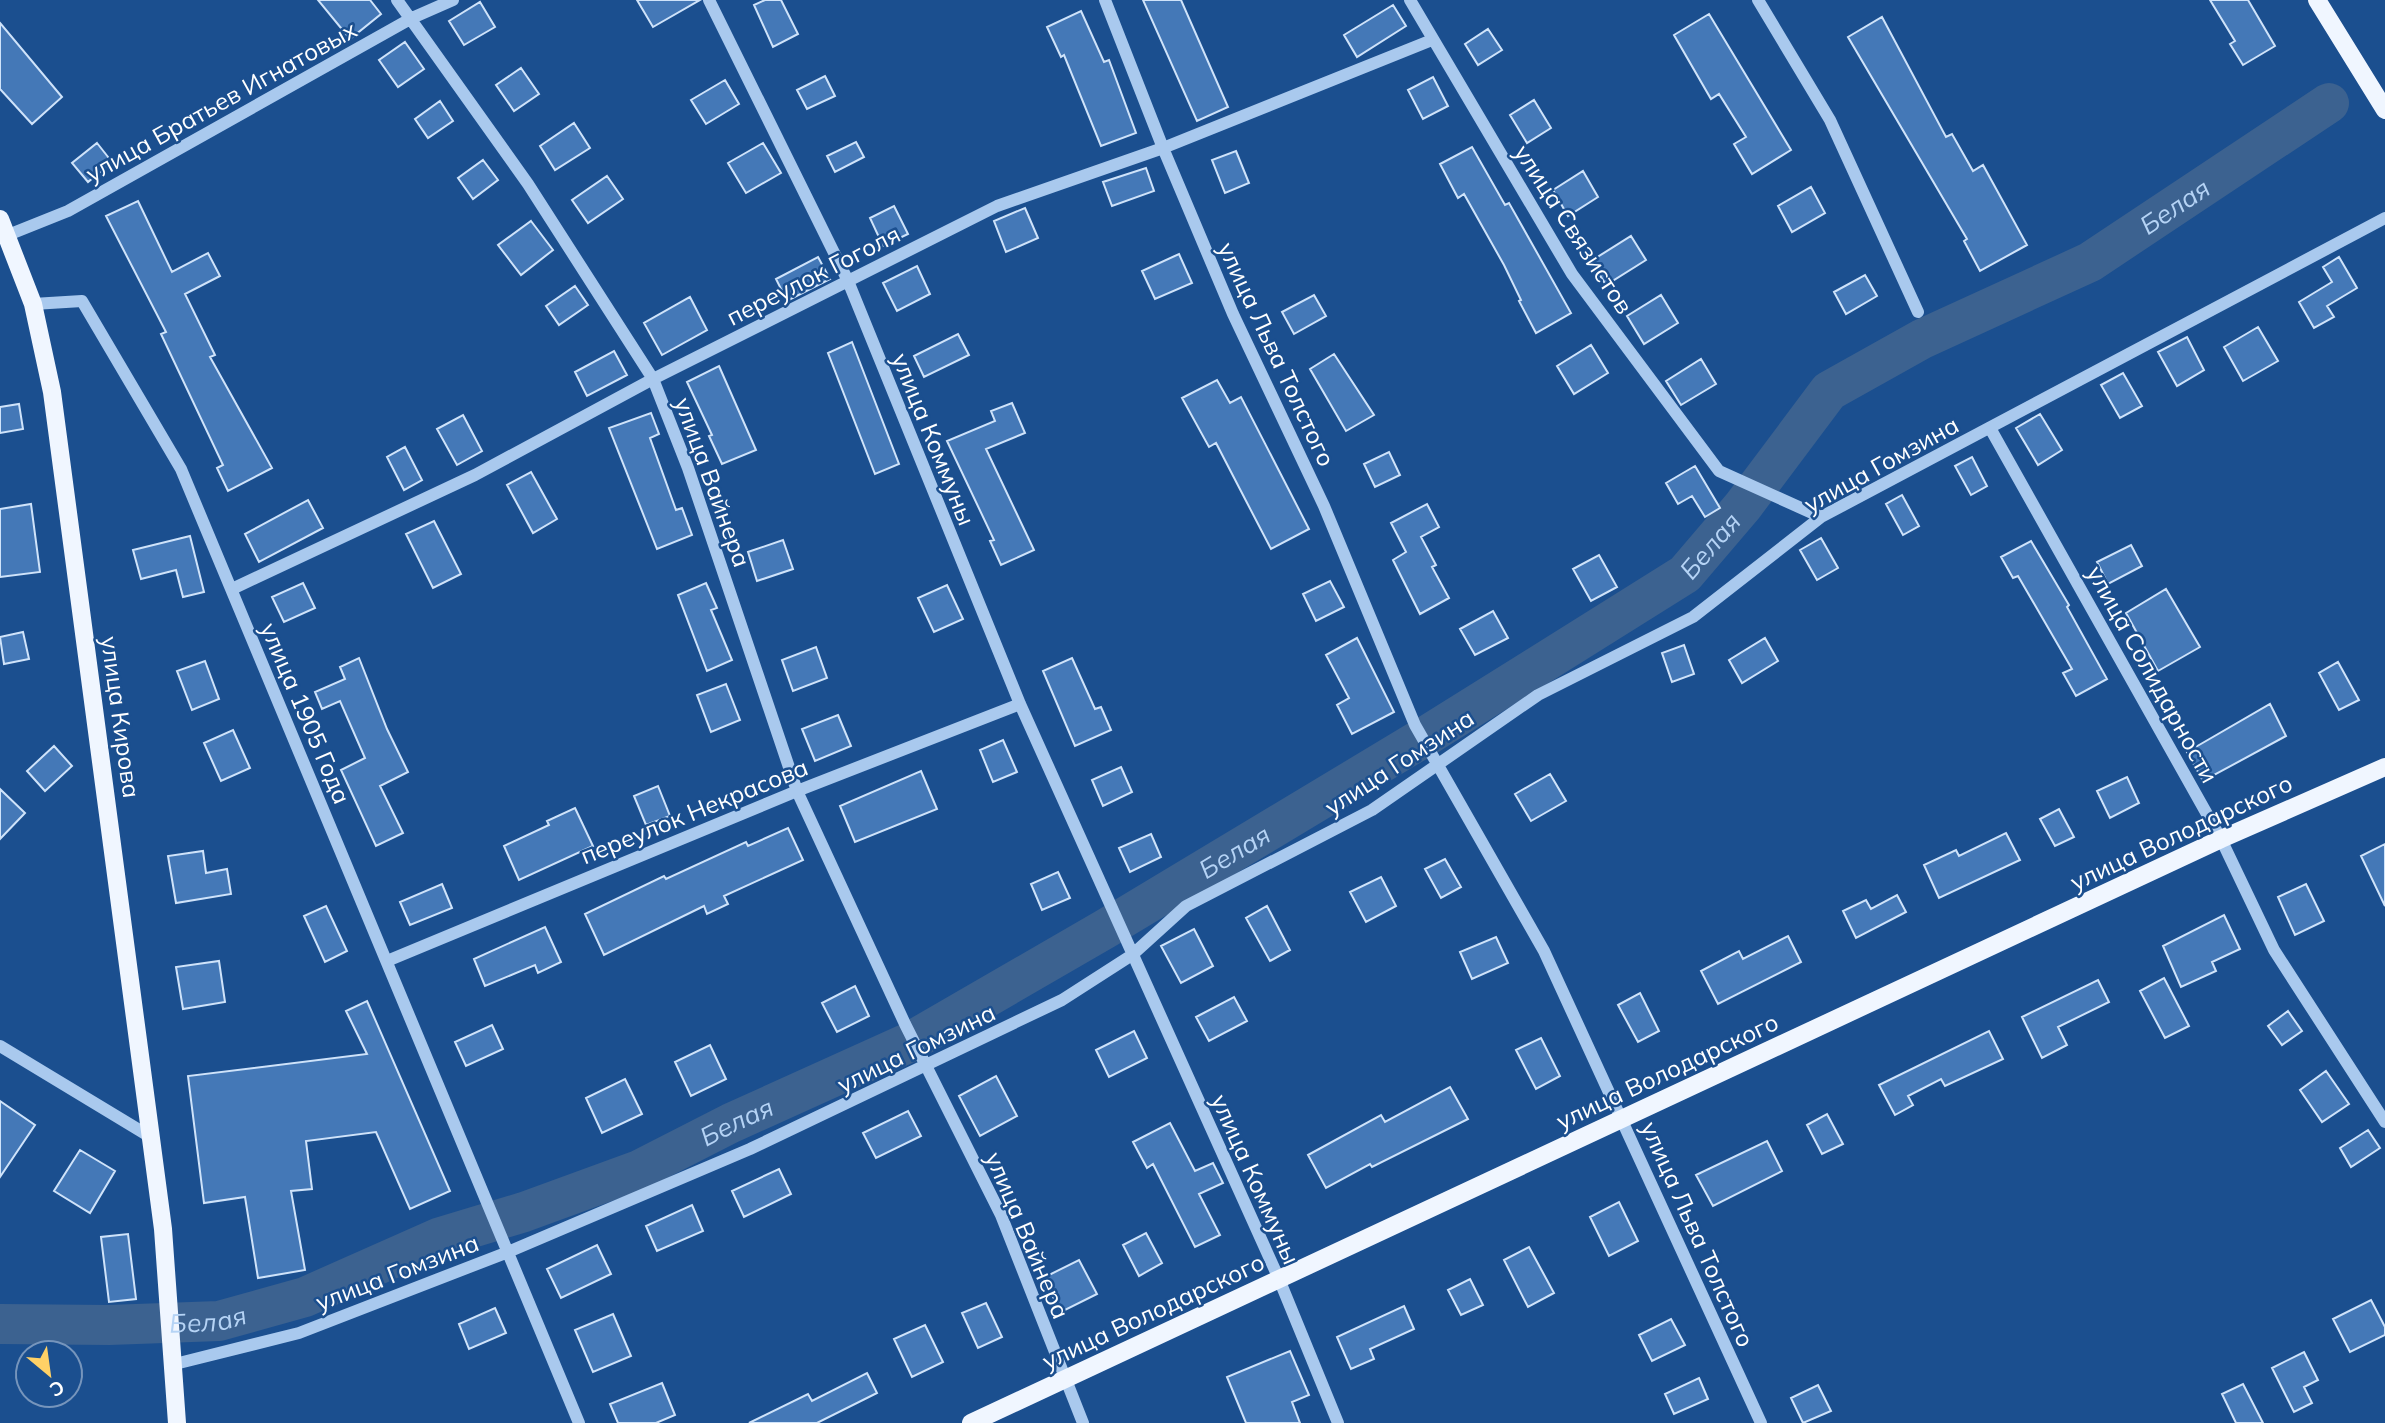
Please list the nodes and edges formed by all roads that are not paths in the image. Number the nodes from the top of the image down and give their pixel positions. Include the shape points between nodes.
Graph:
1 (397, 0) edge
2 (453, 0) edge
3 (709, 0) edge
4 (1105, 0) edge
5 (1410, 0) edge
6 (1758, 0) edge
7 (2317, 0) edge
8 (412, 18) junction
9 (1432, 40) junction
10 (2385, 110) edge
11 (1163, 148) junction
12 (2385, 218) edge
13 (4, 227) edge
14 (848, 281) junction
15 (33, 304) junction
16 (1918, 312) dead end
17 (653, 379) junction
18 (1990, 428) junction
19 (1821, 517) junction
20 (232, 589) junction
21 (1020, 704) junction
22 (1437, 766) junction
23 (2385, 767) edge
24 (797, 791) junction
25 (2221, 839) junction
26 (1132, 955) junction
27 (387, 961) junction
28 (0, 1046) edge
29 (926, 1067) junction
30 (1623, 1119) junction
31 (2385, 1122) edge
32 (149, 1136) junction
33 (508, 1252) junction
34 (1279, 1279) junction
35 (171, 1365) junction
36 (1066, 1379) junction
37 (177, 1423) edge
38 (579, 1423) edge
39 (971, 1423) edge
40 (1083, 1423) edge
41 (1338, 1423) edge
42 (1761, 1423) edge

1 - 8 street, улица Вайнера
2 - 8 street, улица Братьев Игнатовых
3 - 14 street, улица Коммуны
4 - 11 street, улица Льва Толстого
5 - 9 street, улица Связистов
6 - 16 street via 1830,120
7 - 10 main road
8 - 13 street, улица Братьев Игнатовых via 68,212
8 - 17 street, улица Вайнера via 528,184
9 - 11 street, переулок Гоголя
9 - 19 street, улица Связистов via 1572,274 1719,471
11 - 14 street, переулок Гоголя via 997,206
11 - 22 street, улица Льва Толстого
12 - 18 street, улица Гомзина
13 - 15 main road, улица Кирова
14 - 17 street, переулок Гоголя
14 - 21 street, улица Коммуны
15 - 20 street, улица 1905 Года via 82,302 181,469
15 - 32 main road, улица Кирова via 52,392
17 - 20 street, переулок Гоголя via 475,475
17 - 24 street, улица Вайнера via 688,468
18 - 19 street, улица Гомзина
18 - 25 street, улица Солидарности
19 - 22 street, улица Гомзина via 1693,617 1538,695
20 - 27 street, улица 1905 Года
21 - 24 street, переулок Некрасова
21 - 26 street, улица Коммуны
22 - 26 street, улица Гомзина via 1372,810 1186,905
22 - 30 street, улица Льва Толстого via 1544,951
23 - 25 main road, улица Володарского
24 - 27 street, переулок Некрасова
24 - 29 street, улица Вайнера
25 - 30 main road, улица Володарского
25 - 31 street, улица Солидарности via 2274,950
26 - 29 street, улица Гомзина via 1062,1000
26 - 34 street, улица Коммуны
27 - 33 street, улица 1905 Года
28 - 32 street
29 - 33 street, улица Гомзина via 750,1149
29 - 36 street, улица Вайнера via 1002,1216
30 - 34 main road, улица Володарского
30 - 42 street, улица Льва Толстого
32 - 35 main road, улица Кирова via 163,1228
33 - 35 street, улица Гомзина via 299,1332
33 - 38 street
34 - 36 main road, улица Володарского
34 - 41 street, улица Коммуны
35 - 37 main road, улица Кирова
36 - 39 main road, улица Володарского
36 - 40 street, улица Вайнера

